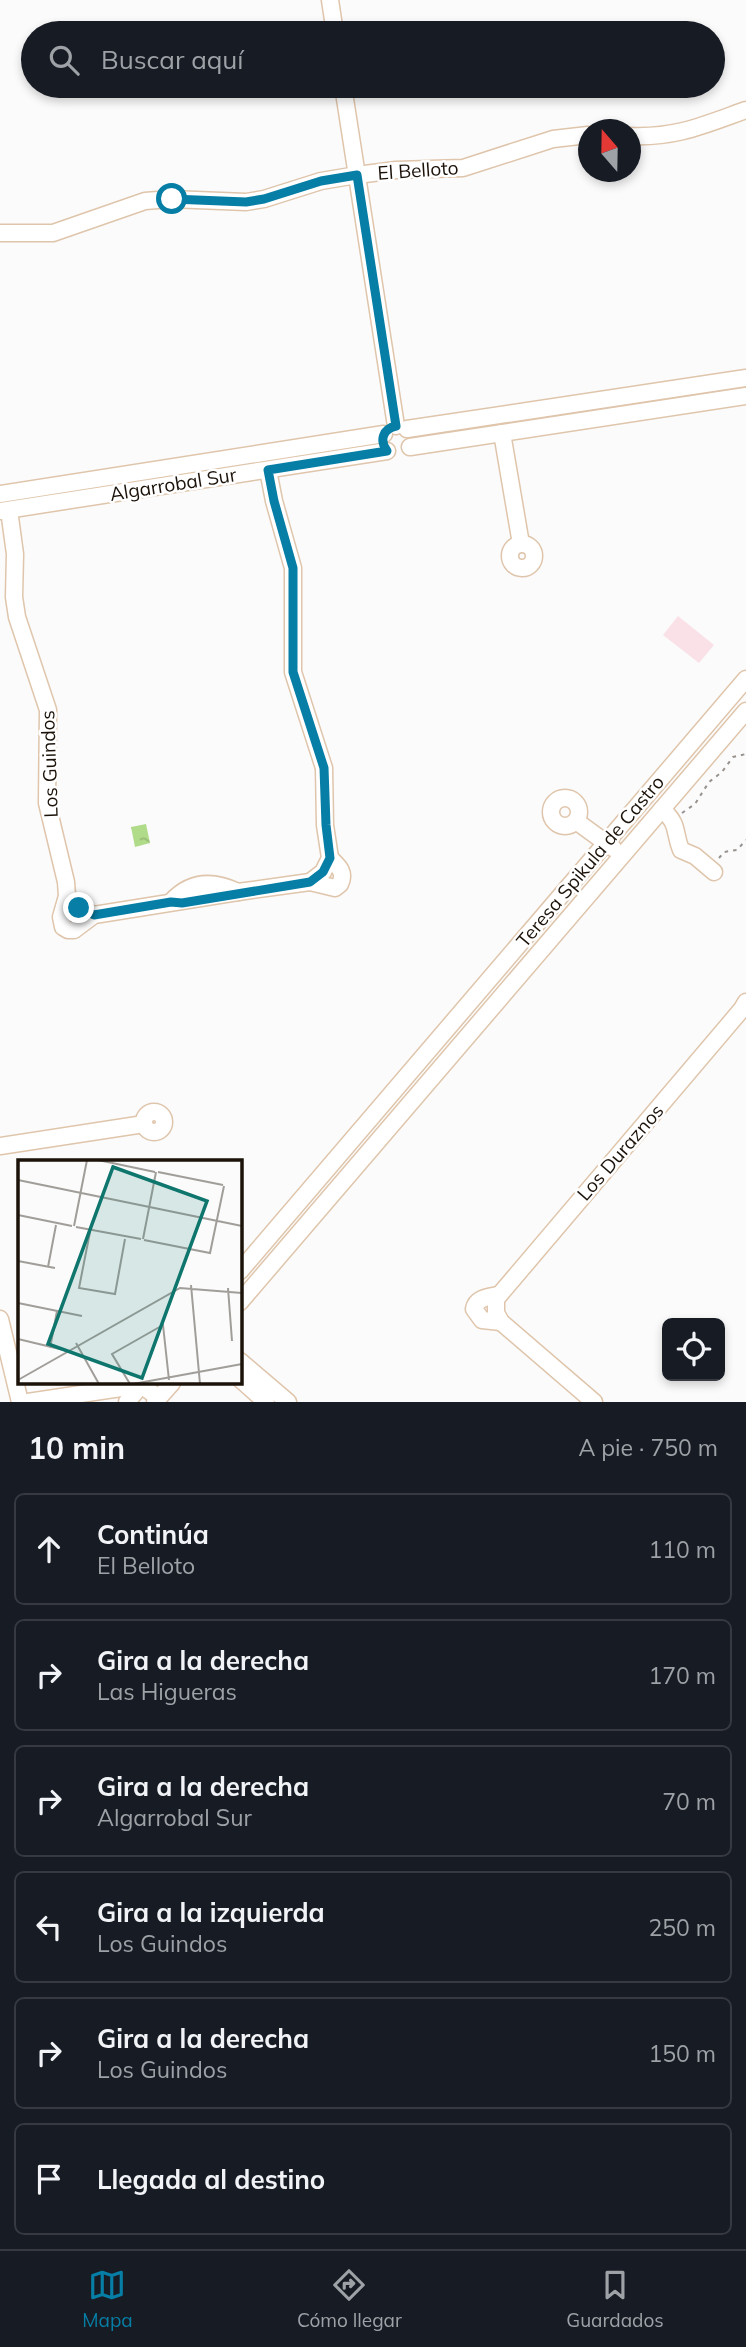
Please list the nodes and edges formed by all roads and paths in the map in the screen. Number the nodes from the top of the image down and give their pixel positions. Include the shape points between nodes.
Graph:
1 (330, 0) edge
2 (333, 21) edge
3 (345, 98) edge
4 (746, 110) edge
5 (578, 136) edge
6 (641, 136) edge
7 (357, 175) junction
8 (0, 233) edge
9 (746, 378) edge
10 (746, 396) edge
11 (396, 430) junction
12 (502, 433) junction
13 (410, 446) junction
14 (387, 451) junction
15 (268, 470) junction
16 (0, 494) edge
17 (4, 510) edge
18 (521, 544) dead end
19 (746, 679) edge
20 (746, 711) edge
21 (746, 754) edge
22 (662, 809) junction
23 (576, 821) dead end
24 (674, 822) junction
25 (746, 840) edge
26 (605, 842) junction
27 (622, 855) junction
28 (712, 871) joint
29 (67, 896) junction
30 (94, 915) junction
31 (745, 1006) edge
32 (434, 1044) junction
33 (449, 1057) junction
34 (144, 1124) dead end
35 (0, 1146) edge
36 (242, 1269) edge
37 (242, 1300) edge
38 (0, 1319) edge
39 (242, 1363) edge
40 (242, 1381) edge
41 (142, 1384) edge
42 (171, 1384) edge
43 (157, 1400) edge
44 (20, 1402) edge
45 (28, 1402) edge
46 (127, 1402) edge
47 (267, 1402) edge
48 (288, 1402) edge
49 (594, 1402) edge

1 - 2 street
3 - 7 street
4 - 6 street via 679,134
5 - 7 street, El Belloto via 553,139 463,168
7 - 8 street, El Belloto via 255,201 145,201 53,233
7 - 11 street
9 - 11 street, Algarrobal Sur
10 - 12 street
11 - 13 street via 411,439
11 - 14 street via 383,443
11 - 16 street, Algarrobal Sur
12 - 13 street
12 - 18 street
13 - 14 street via 401,454
14 - 15 street, Algarrobal Sur
15 - 17 street, Algarrobal Sur
15 - 30 street, Los Guindos via 293,568 293,672 324,768 330,858 342,872 340,884 332,888 310,882 238,892 209,883 185,890 171,902
17 - 29 street, Los Guindos via 14,540 17,617 48,710 47,803
19 - 26 street, Teresa Spikula de Castro
20 - 22 street, Teresa Spikula de Castro
21 - 24 path via 733,757
22 - 24 street
22 - 27 street, Teresa Spikula de Castro
23 - 26 street
24 - 28 street via 681,850
25 - 28 path via 737,850 724,852
26 - 27 street
26 - 32 street, Teresa Spikula de Castro
27 - 33 street, Teresa Spikula de Castro
29 - 30 street
29 - 30 street, Los Guindos via 61,918 65,929 74,930
31 - 49 street, Los Duraznos via 498,1295 477,1302 474,1310 482,1320 501,1322
32 - 33 street
32 - 36 street, Teresa Spikula de Castro
33 - 37 street, Teresa Spikula de Castro
34 - 35 street
38 - 44 street
39 - 48 street
40 - 47 street
41 - 43 street
41 - 45 street
41 - 46 street
42 - 43 street

